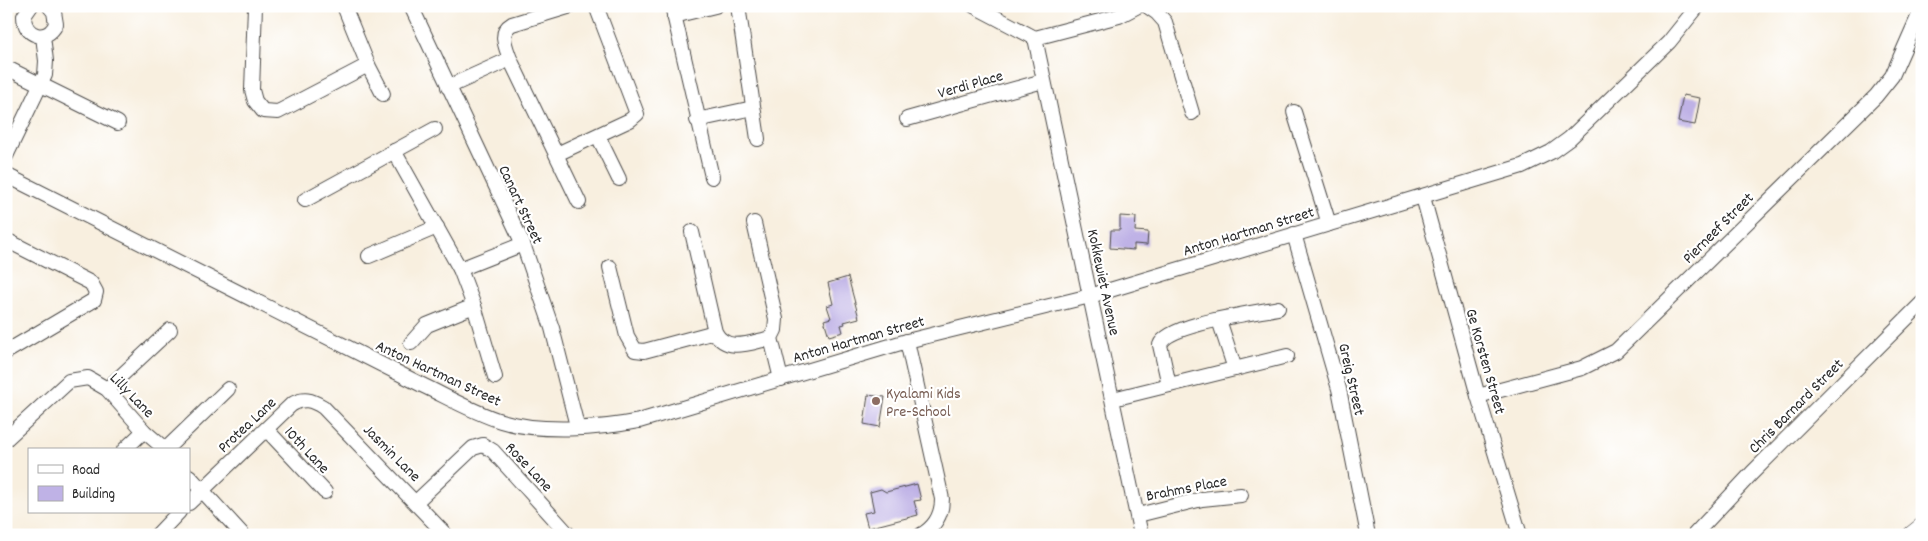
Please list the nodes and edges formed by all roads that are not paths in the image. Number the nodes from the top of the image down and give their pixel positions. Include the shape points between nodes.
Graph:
1 (31, 6) edge
2 (49, 6) edge
3 (255, 6) edge
4 (344, 6) edge
5 (411, 6) edge
6 (571, 6) edge
7 (596, 6) edge
8 (715, 6) edge
9 (738, 6) edge
10 (974, 6) edge
11 (1138, 6) edge
12 (1146, 6) edge
13 (1698, 6) edge
14 (1922, 8) edge
15 (673, 11) edge
16 (43, 36) junction
17 (1035, 38) junction
18 (510, 59) junction
19 (368, 65) junction
20 (11, 70) dead end
21 (1043, 81) junction
22 (41, 84) junction
23 (448, 87) junction
24 (383, 94) dead end
25 (753, 108) junction
26 (1294, 112) dead end
27 (1192, 113) dead end
28 (907, 119) dead end
29 (697, 120) junction
30 (118, 124) dead end
31 (435, 129) dead end
32 (598, 136) junction
33 (758, 139) dead end
34 (394, 150) junction
35 (557, 154) junction
36 (6, 156) edge
37 (6, 175) edge
38 (712, 177) dead end
39 (619, 179) dead end
40 (1423, 197) junction
41 (305, 200) dead end
42 (579, 202) dead end
43 (754, 223) dead end
44 (1329, 224) junction
45 (436, 227) junction
46 (692, 232) dead end
47 (1294, 234) junction
48 (10, 242) dead end
49 (523, 244) junction
50 (370, 256) dead end
51 (610, 267) dead end
52 (460, 269) junction
53 (1090, 296) junction
54 (1922, 302) edge
55 (474, 306) junction
56 (1278, 308) dead end
57 (1219, 320) junction
58 (170, 330) dead end
59 (715, 332) junction
60 (771, 338) junction
61 (908, 341) junction
62 (411, 343) dead end
63 (9, 345) edge
64 (1287, 356) dead end
65 (1235, 369) junction
66 (495, 377) dead end
67 (782, 379) junction
68 (1169, 385) junction
69 (228, 388) dead end
70 (107, 389) junction
71 (1478, 396) junction
72 (1112, 399) junction
73 (310, 400) joint
74 (577, 426) junction
75 (266, 429) junction
76 (144, 431) junction
77 (6, 439) edge
78 (126, 448) edge
79 (164, 448) edge
80 (168, 448) edge
81 (190, 477) edge
82 (201, 490) junction
83 (325, 492) dead end
84 (1241, 495) dead end
85 (416, 501) junction
86 (190, 502) edge
87 (177, 514) edge
88 (1138, 515) junction
89 (1922, 527) edge
90 (157, 535) edge
91 (243, 535) edge
92 (446, 535) edge
93 (569, 535) edge
94 (921, 535) edge
95 (1141, 535) edge
96 (1368, 535) edge
97 (1520, 535) edge
98 (1694, 535) edge
99 (1912, 535) edge

1 - 16 street via 24,16 26,28 30,33
2 - 16 street via 56,24
3 - 19 street via 252,90 263,111 278,112
4 - 19 street
5 - 23 street, Canart Street
6 - 18 street via 508,27 504,38
7 - 32 street via 637,110 630,120
8 - 15 street
9 - 25 street
10 - 17 street
11 - 17 street via 1119,16
12 - 27 street via 1165,22
13 - 40 street, Anton Hartman Street via 1625,87 1570,139 1522,166
14 - 71 street, Pierneef Street via 1892,76 1876,96 1616,351 1582,368
15 - 29 street
16 - 22 street via 47,68
17 - 21 street, Kokkewiet Avenue
18 - 23 street
18 - 35 street
19 - 24 street
20 - 22 street
21 - 28 street, Verdi Place
21 - 53 street, Kokkewiet Avenue
22 - 30 street
22 - 36 street
23 - 49 street, Canart Street
25 - 29 street
25 - 33 street
26 - 44 street
29 - 38 street
31 - 34 street
32 - 35 street
32 - 39 street
34 - 41 street
34 - 45 street
35 - 42 street
37 - 74 street, Anton Hartman Street via 480,412 502,421 548,429
40 - 44 street, Anton Hartman Street
40 - 71 street, Ge Korsten Street
43 - 60 street via 776,319
44 - 47 street, Anton Hartman Street
45 - 50 street
45 - 52 street
46 - 59 street
47 - 53 street, Anton Hartman Street
47 - 96 street, Greig Street via 1339,389
48 - 63 street via 91,283 96,292 94,300
49 - 52 street
49 - 74 street, Canart Street via 552,328
51 - 59 street via 628,336 635,350 644,351
52 - 55 street
53 - 61 street, Anton Hartman Street
53 - 72 street, Kokkewiet Avenue
54 - 98 street, Chris Barnard Street
55 - 62 street via 427,325
55 - 66 street
56 - 57 street
57 - 65 street
57 - 68 street via 1180,328 1161,340
58 - 70 street
59 - 60 street via 719,340 730,345
60 - 67 street
61 - 67 street, Anton Hartman Street
61 - 94 street via 942,499 942,508 932,526
64 - 65 street
65 - 68 street
67 - 74 street, Anton Hartman Street via 639,421
68 - 72 street
69 - 80 street
70 - 76 street, Lilly Lane
70 - 77 street, Lilly Lane via 88,378 69,381
71 - 97 street, Ge Korsten Street
72 - 88 street, Kokkewiet Avenue
73 - 75 street, Protea Lane via 295,402
73 - 85 street, Jasmin Lane via 323,407
75 - 82 street, Protea Lane
75 - 83 street, 10th Lane
76 - 78 street
76 - 79 street, Lilly Lane
81 - 82 street
82 - 86 street, Protea Lane
82 - 91 street
84 - 88 street, Brahms Place via 1202,499
85 - 92 street, Jasmin Lane
85 - 93 street, Rose Lane via 473,448 483,445 493,451
87 - 90 street
88 - 95 street, Kokkewiet Avenue
89 - 99 main road

